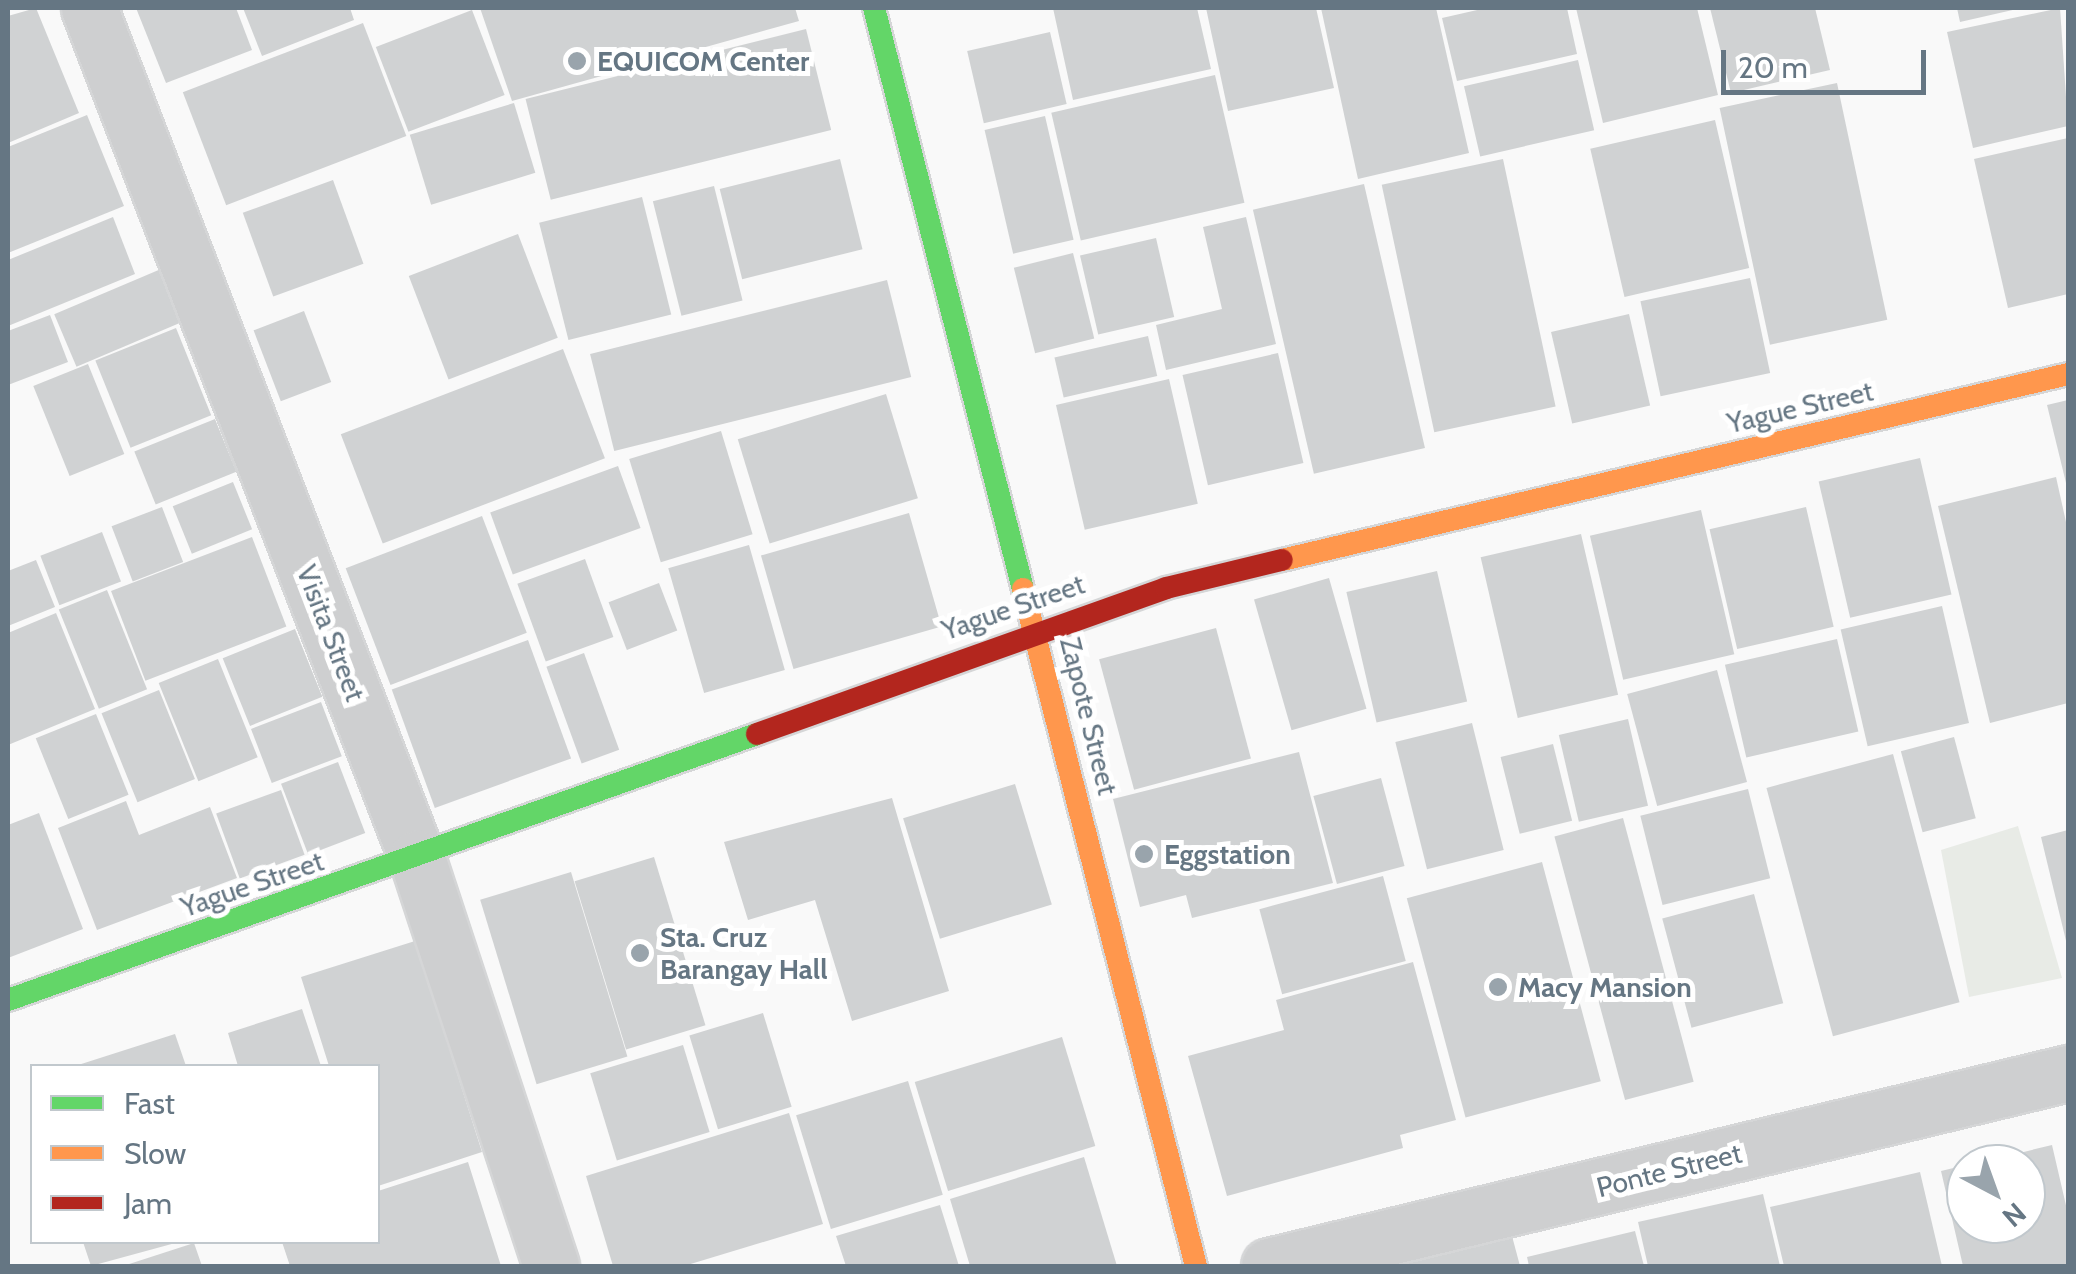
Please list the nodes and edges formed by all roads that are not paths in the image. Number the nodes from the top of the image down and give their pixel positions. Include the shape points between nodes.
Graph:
1 (89, 8) edge
2 (874, 8) edge
3 (2068, 374) edge
4 (1036, 628) junction
5 (417, 858) junction
6 (8, 1000) edge
7 (2068, 1073) edge
8 (551, 1266) edge
9 (1196, 1266) edge
10 (1269, 1266) edge

1 - 5 street, Visita Street
2 - 4 street, Zapote Street
3 - 4 street, Yague Street via 1166,588
4 - 5 street, Yague Street
4 - 9 street, Zapote Street
5 - 6 street, Yague Street
5 - 8 street, Visita Street
7 - 10 street, Ponte Street

